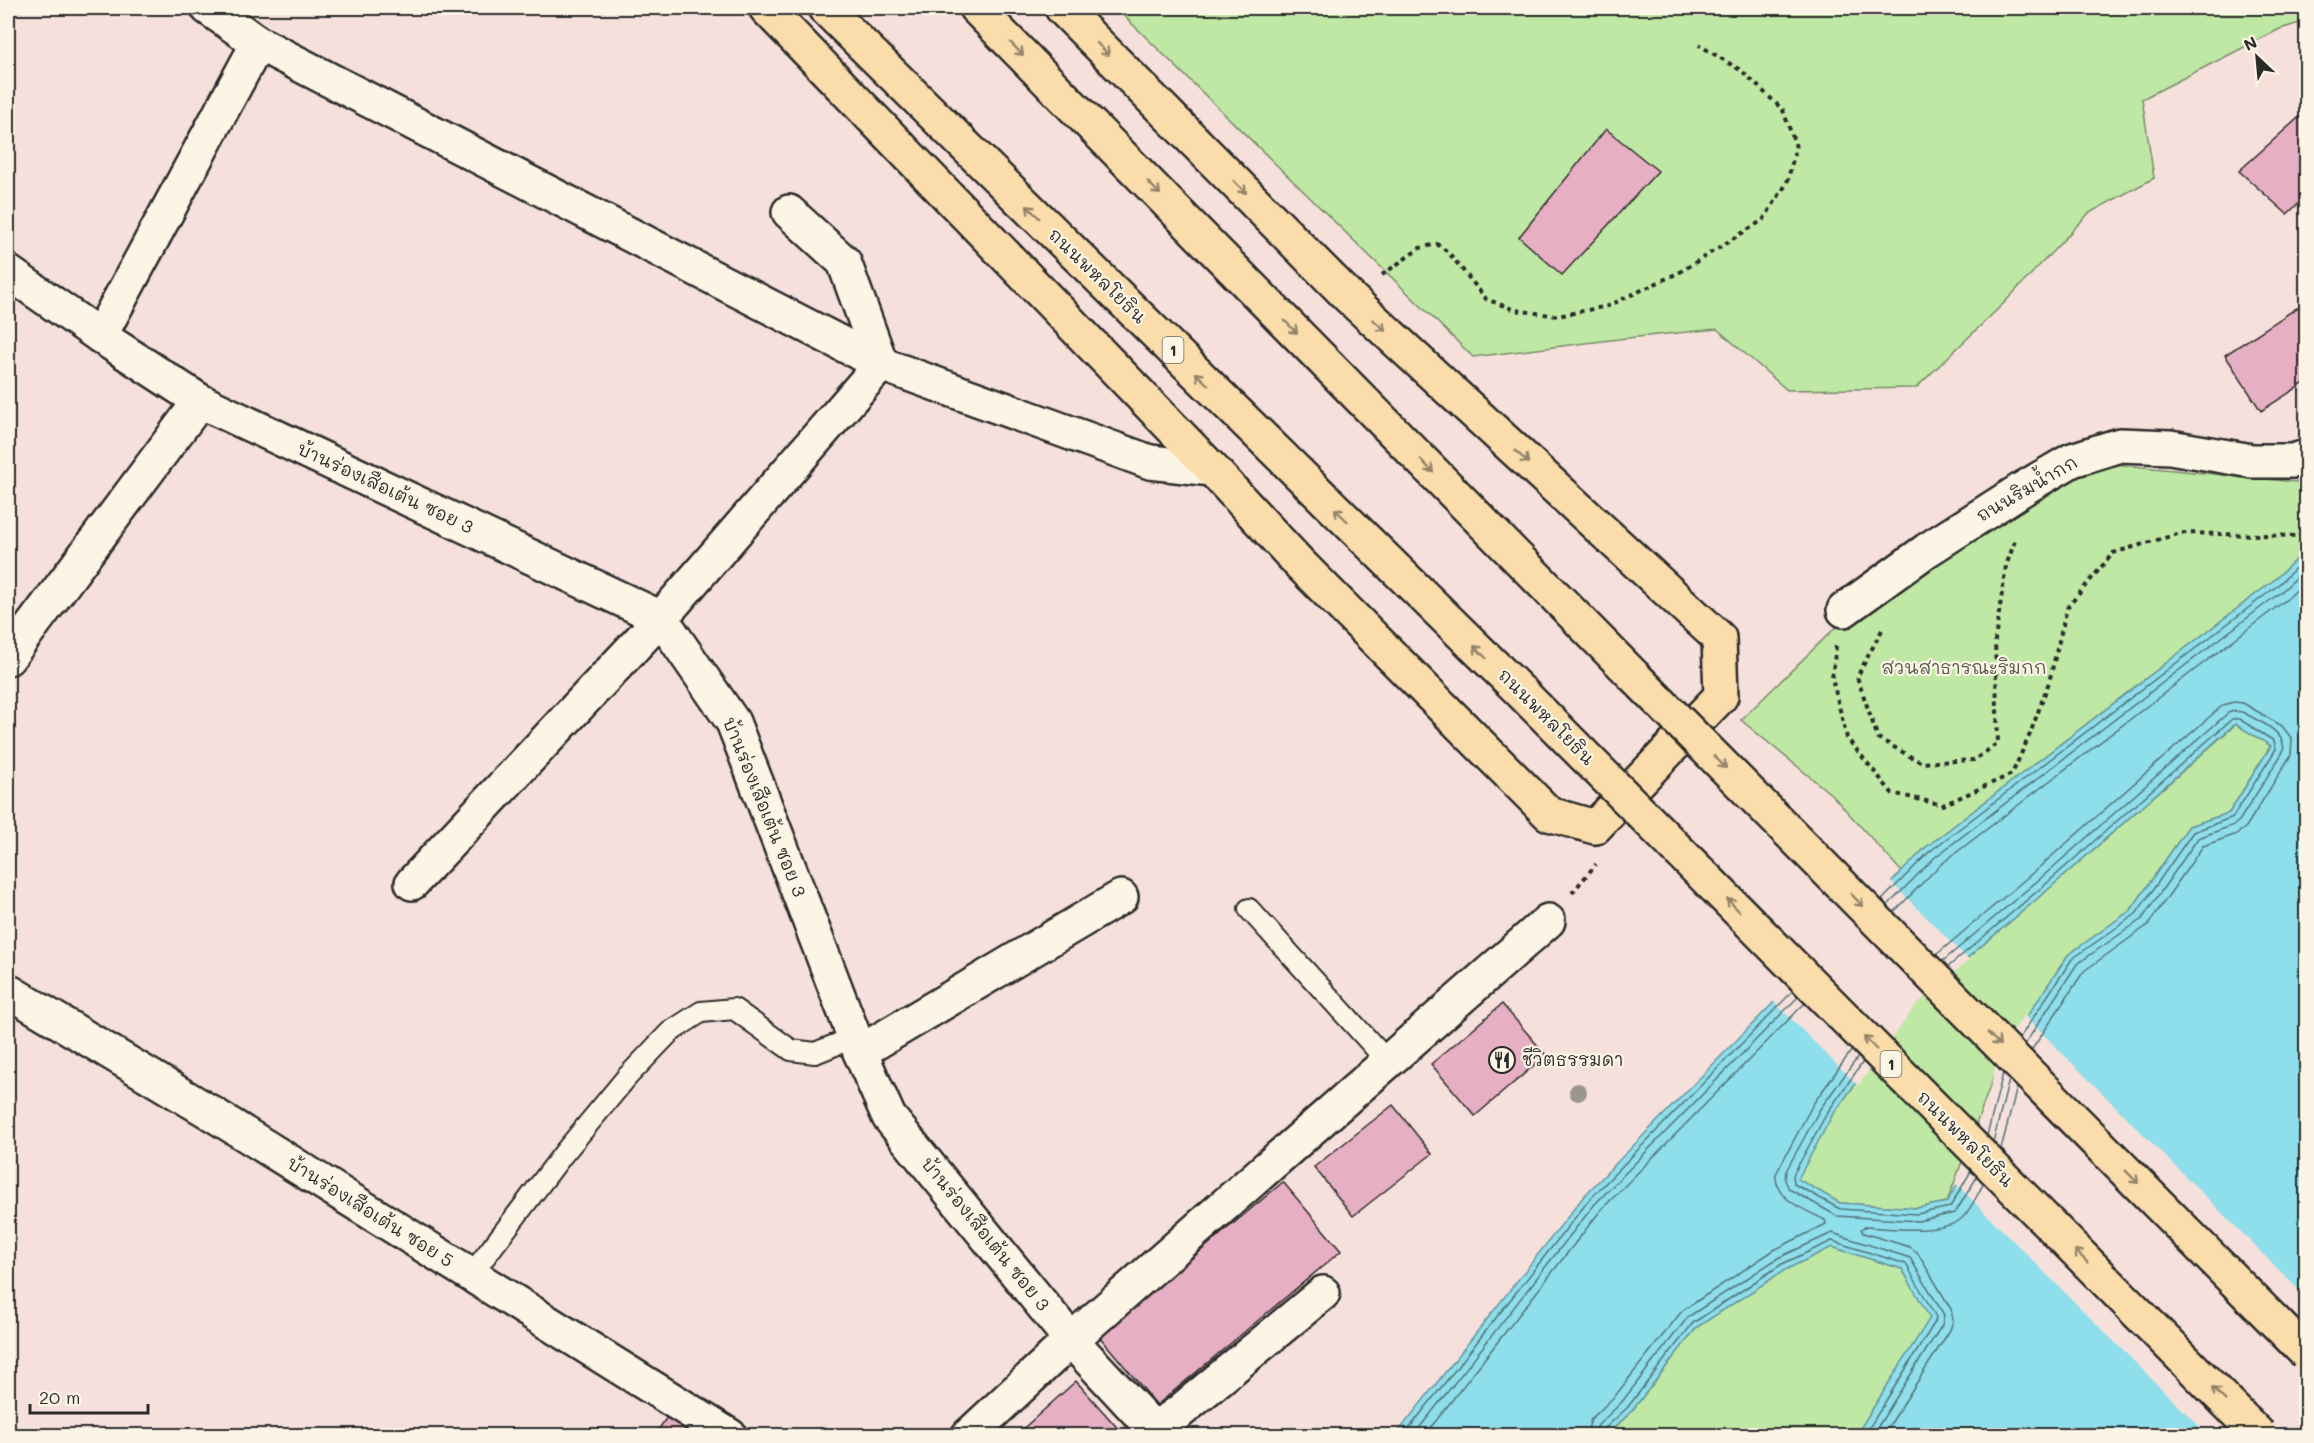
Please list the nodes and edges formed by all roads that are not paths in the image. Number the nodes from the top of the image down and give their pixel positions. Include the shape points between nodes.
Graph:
1 (208, 8) edge
2 (766, 8) edge
3 (825, 8) edge
4 (976, 8) edge
5 (1062, 8) edge
6 (258, 43) junction
7 (789, 212) dead end
8 (8, 272) edge
9 (100, 336) junction
10 (881, 364) junction
11 (200, 401) junction
12 (2307, 457) edge
13 (1212, 469) junction
14 (1844, 610) road end
15 (661, 618) junction
16 (8, 658) edge
17 (412, 884) dead end
18 (1121, 897) dead end
19 (1249, 909) dead end
20 (1548, 921) road end
21 (8, 991) edge
22 (857, 1044) junction
23 (1389, 1063) junction
24 (471, 1275) junction
25 (1323, 1293) dead end
26 (1071, 1340) junction
27 (2307, 1353) edge
28 (730, 1436) edge
29 (968, 1436) edge
30 (2260, 1436) edge

1 - 6 street
2 - 13 main road
30 -> 3 main road, ถนนพหลโยธิน / 1, bridge via 1522,693
4 -> 27 main road, bridge
5 -> 13 main road via 1350,298 1719,638 1721,696 1595,827 1549,814 1300,564
6 - 9 street
6 - 10 street
7 - 10 street via 844,262
8 - 9 street, บ้านร่องเสือเต้น ซอย 3
9 - 11 street, บ้านร่องเสือเต้น ซอย 3
10 - 13 street via 1150,462
10 - 15 street
11 - 15 street, บ้านร่องเสือเต้น ซอย 3
11 - 16 street
12 - 14 street, ถนนริมน้ำกก via 2252,461 2170,447 2120,444 2072,460 2024,488 1927,550
15 - 17 street
15 - 22 street, บ้านร่องเสือเต้น ซอย 3 via 733,722
18 - 22 street
19 - 23 lane
20 - 23 street
21 - 24 street, บ้านร่องเสือเต้น ซอย 5
22 - 24 lane via 815,1053 791,1050 734,1009 701,1012 670,1032 627,1077
22 - 26 street, บ้านร่องเสือเต้น ซอย 3 via 889,1117
23 - 26 street
24 - 28 street, บ้านร่องเสือเต้น ซอย 5
25 - 26 street, บ้านร่องเสือเต้น ซอย 3 via 1164,1423 1149,1424
26 - 29 street

